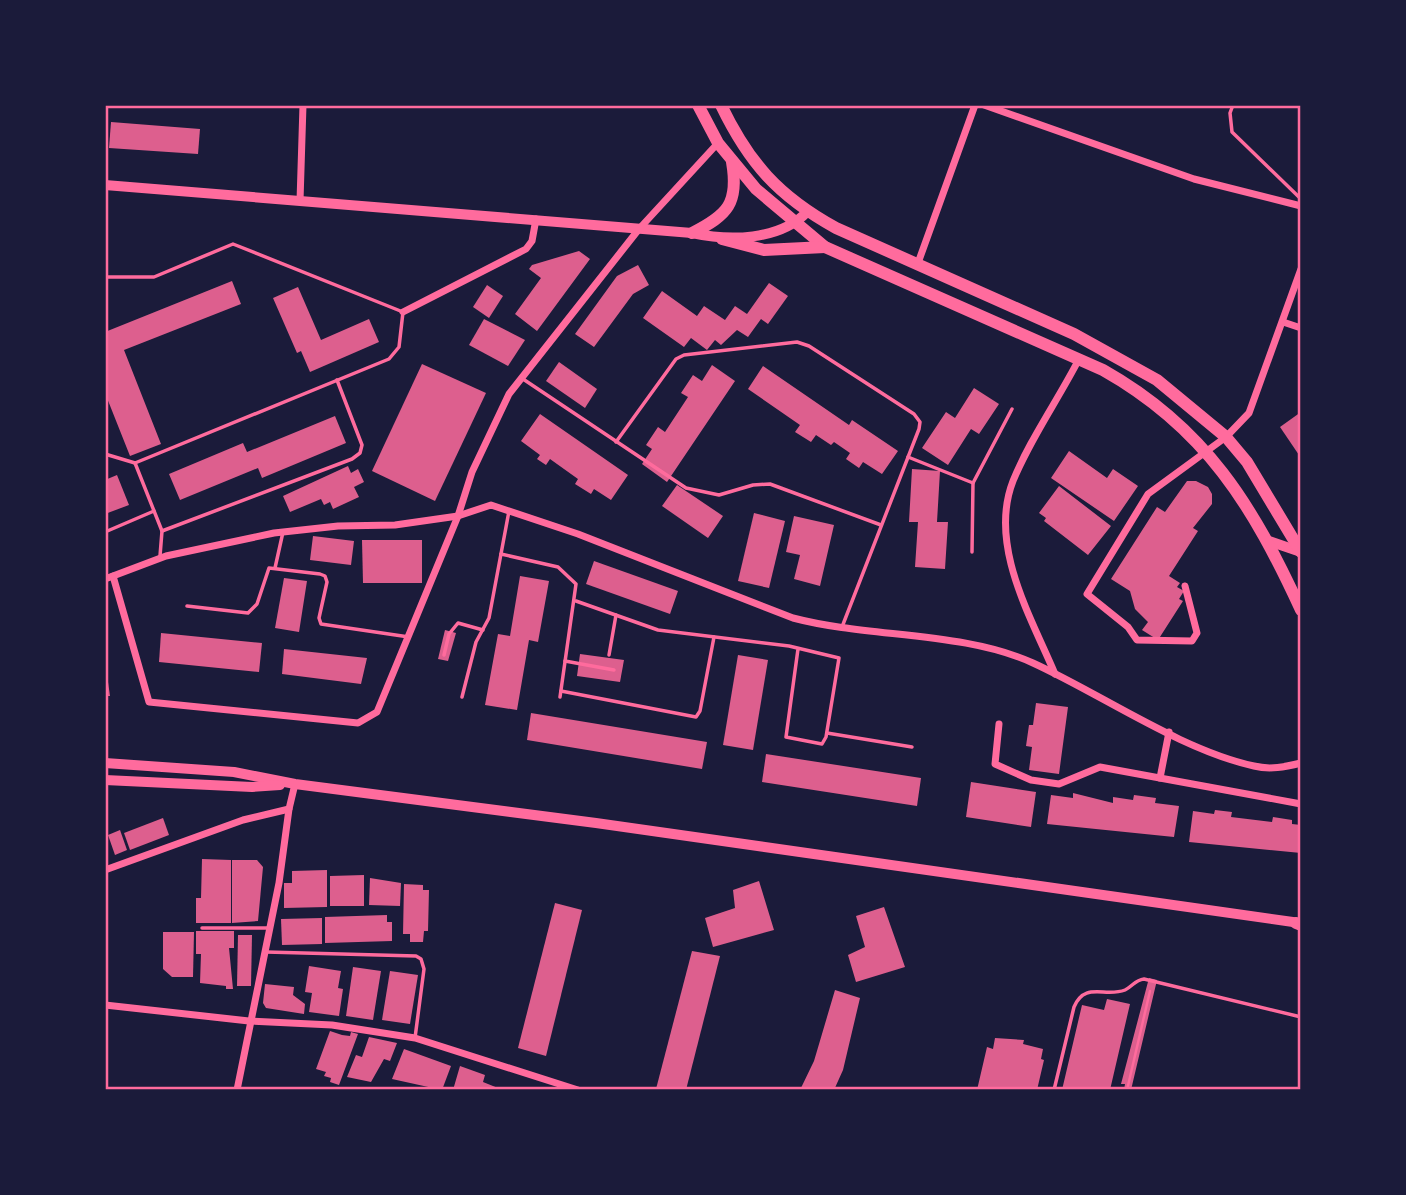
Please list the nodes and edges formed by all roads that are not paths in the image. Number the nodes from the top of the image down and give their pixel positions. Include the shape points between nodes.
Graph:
1 (303, 105) edge
2 (698, 105) edge
3 (721, 105) edge
4 (975, 105) edge
5 (984, 105) edge
6 (1233, 105) edge
7 (718, 142) junction
8 (732, 161) junction
9 (105, 185) edge
10 (1301, 199) edge
11 (300, 201) junction
12 (1301, 206) edge
13 (807, 212) junction
14 (536, 219) junction
15 (796, 224) junction
16 (639, 229) junction
17 (692, 233) junction
18 (722, 239) junction
19 (825, 247) junction
20 (918, 264) junction
21 (1301, 269) edge
22 (105, 277) edge
23 (403, 312) junction
24 (1283, 322) junction
25 (1301, 328) edge
26 (1080, 359) junction
27 (521, 377) junction
28 (337, 380) junction
29 (1012, 408) dead end
30 (1226, 437) junction
31 (616, 442) junction
32 (1206, 452) junction
33 (105, 454) edge
34 (908, 457) junction
35 (135, 463) junction
36 (973, 483) junction
37 (154, 511) junction
38 (509, 511) junction
39 (458, 516) junction
40 (881, 525) junction
41 (105, 531) edge
42 (162, 531) junction
43 (283, 532) junction
44 (1269, 541) junction
45 (972, 552) dead end
46 (1301, 552) edge
47 (501, 554) junction
48 (160, 558) junction
49 (275, 568) junction
50 (109, 577) edge
51 (1185, 586) dead end
52 (576, 601) junction
53 (187, 606) dead end
54 (1301, 610) edge
55 (616, 615) junction
56 (841, 629) junction
57 (483, 630) junction
58 (409, 637) junction
59 (714, 637) junction
60 (798, 649) junction
61 (609, 654) dead end
62 (444, 655) dead end
63 (565, 662) junction
64 (614, 670) dead end
65 (1056, 675) junction
66 (561, 691) junction
67 (462, 697) dead end
68 (560, 697) dead end
69 (999, 724) dead end
70 (1169, 732) junction
71 (827, 733) junction
72 (912, 747) dead end
73 (105, 763) edge
74 (1301, 763) edge
75 (1160, 778) junction
76 (105, 780) edge
77 (295, 784) junction
78 (1301, 804) edge
79 (289, 809) junction
80 (105, 870) edge
81 (1300, 923) edge
82 (202, 928) dead end
83 (269, 928) junction
84 (264, 953) junction
85 (105, 1006) edge
86 (1301, 1017) edge
87 (249, 1021) junction
88 (415, 1038) junction
89 (237, 1090) edge
90 (578, 1090) edge
91 (1054, 1090) edge

1 - 11 street
2 - 7 main road
3 - 13 main road via 762,175
4 - 20 street
5 - 12 street via 1194,179
6 - 10 lane via 1232,132
7 - 8 main road
7 - 16 street
8 - 15 main road
8 - 17 main road via 736,186 731,203 717,221
9 - 11 street
11 - 14 street
13 - 15 street
13 - 20 main road
14 - 16 street
14 - 23 street via 526,249
15 - 18 street via 765,234
15 - 19 main road
16 - 17 street
16 - 27 street
17 - 18 street
18 - 19 main road via 764,250
19 - 26 main road
20 - 30 main road via 1127,361
21 - 24 street
22 - 23 lane via 154,277 233,244
23 - 28 lane via 401,342 393,356
24 - 25 street
24 - 30 street via 1257,396
26 - 32 main road via 1135,389
26 - 65 street via 1019,468 1007,509 1006,533 1014,575
27 - 31 lane
27 - 39 street via 496,418
28 - 35 lane
28 - 42 lane via 362,445 360,453
29 - 36 lane
30 - 32 street
30 - 46 main road via 1247,462
31 - 34 lane via 676,359 797,342 918,418 919,429
31 - 40 lane via 686,488 719,495 771,484
32 - 44 main road via 1231,481
32 - 51 street via 1148,494 1087,594 1137,640 1192,641 1197,633
33 - 35 lane
34 - 36 lane
34 - 40 lane
35 - 37 lane
36 - 45 lane
37 - 41 lane
37 - 42 lane
38 - 39 street via 491,506
38 - 47 lane
38 - 56 street via 793,618
39 - 43 street
39 - 58 street
40 - 56 lane
42 - 48 lane
43 - 48 street
43 - 49 lane
44 - 46 street
44 - 54 main road
47 - 52 lane via 562,569 576,584
47 - 57 lane
48 - 50 street
49 - 53 lane via 266,571 252,612
49 - 58 lane via 325,576 321,624
50 - 58 street via 149,702 160,705 358,723 377,712
52 - 55 lane
52 - 63 lane
55 - 59 lane via 658,630
55 - 61 lane
56 - 65 street via 1003,651
57 - 62 lane via 458,622 449,634
57 - 67 lane via 473,649
59 - 60 lane
59 - 66 lane via 696,717
60 - 71 lane via 839,658
60 - 71 lane via 786,737 818,744 825,741
63 - 64 lane
63 - 66 lane
65 - 70 street
66 - 68 lane
69 - 75 street via 995,764 1027,778 1059,784 1100,767
70 - 74 street via 1254,767
70 - 75 street
71 - 72 lane
73 - 77 street via 234,772
75 - 78 street
76 - 77 street via 252,787
77 - 79 street
77 - 81 street
79 - 80 street via 243,820
79 - 83 street
82 - 83 lane
83 - 84 street
84 - 87 street
84 - 88 lane via 416,956 424,969
85 - 87 street
86 - 91 lane via 1153,980 1139,979 1124,990 1093,991 1079,997
87 - 88 street via 331,1025
87 - 89 street
88 - 90 street

